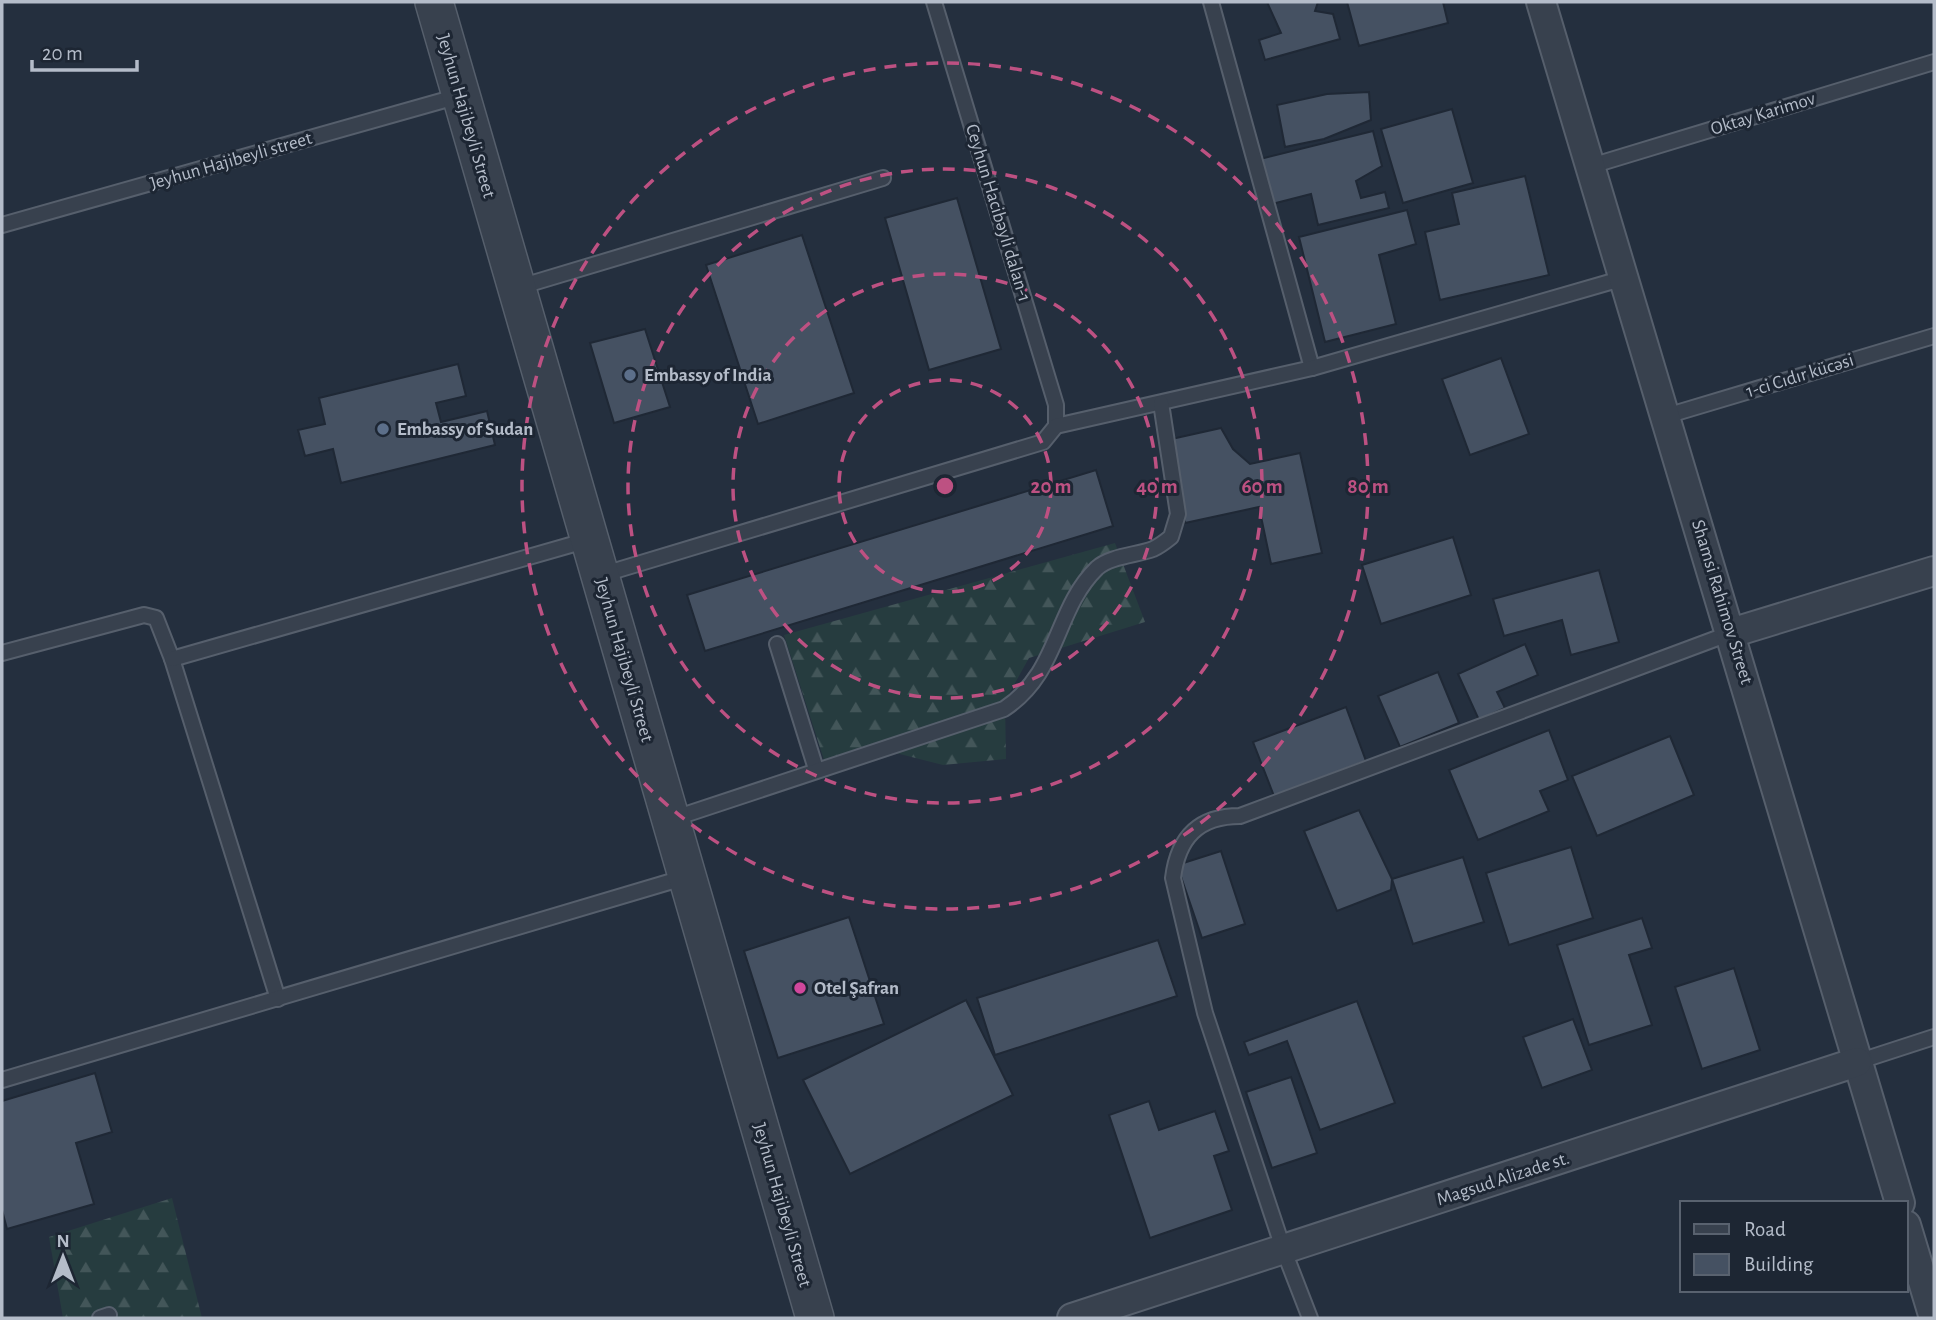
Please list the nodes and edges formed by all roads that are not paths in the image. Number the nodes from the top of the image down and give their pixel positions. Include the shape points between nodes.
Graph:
1 (434, 2) edge
2 (934, 2) edge
3 (1211, 2) edge
4 (1541, 2) edge
5 (1934, 62) edge
6 (459, 96) junction
7 (1591, 166) junction
8 (883, 178) dead end
9 (2, 225) edge
10 (1625, 278) junction
11 (515, 288) junction
12 (1934, 336) edge
13 (1312, 368) junction
14 (1161, 403) junction
15 (1666, 416) junction
16 (1056, 426) junction
17 (589, 540) junction
18 (1934, 571) edge
19 (599, 575) junction
20 (1731, 633) junction
21 (777, 644) dead end
22 (2, 653) edge
23 (172, 659) junction
24 (816, 769) junction
25 (670, 820) junction
26 (687, 877) junction
27 (278, 999) junction
28 (1934, 1037) edge
29 (1857, 1062) junction
30 (2, 1080) edge
31 (1899, 1201) edge
32 (1908, 1232) edge
33 (1284, 1251) junction
34 (1934, 1316) edge
35 (816, 1318) edge
36 (1072, 1318) edge
37 (1310, 1318) edge

1 - 6 street, Jeyhun Hajibeyli Street
2 - 16 lane, Ceyhun Hacibəyli dalan-1 via 1056,405
3 - 13 lane
4 - 7 street, Shamsi Rahimov Street
5 - 7 lane, Oktay Karimov
6 - 9 lane, Jeyhun Hajibeyli street
6 - 11 street, Jeyhun Hajibeyli Street
7 - 10 street, Shamsi Rahimov Street
8 - 11 lane
10 - 13 lane
10 - 15 street, Shamsi Rahimov Street
11 - 17 street, Jeyhun Hajibeyli Street
12 - 15 lane, 1-ci Cıdır kücəsi
13 - 14 lane
14 - 16 lane
14 - 24 lane via 1178,514 1171,537 1155,548 1100,565 1083,585 1039,677 1022,697 1004,709
15 - 20 street, Shamsi Rahimov Street
16 - 19 lane via 1043,442
17 - 19 street, Jeyhun Hajibeyli Street
17 - 23 lane
18 - 20 street
19 - 25 street, Jeyhun Hajibeyli Street
20 - 29 street, Shamsi Rahimov Street
20 - 33 lane via 1240,816 1221,816 1187,836 1176,856 1173,878 1182,918 1205,1013
21 - 24 lane
22 - 23 lane via 144,615 156,618
23 - 27 lane
24 - 25 lane
25 - 26 street, Jeyhun Hajibeyli Street
26 - 27 lane
26 - 35 street, Jeyhun Hajibeyli Street
27 - 30 lane
28 - 29 lane, Magsud Alizade st.
29 - 31 street, Shamsi Rahimov Street
29 - 33 street, Magsud Alizade st.
32 - 34 street
33 - 36 street, Magsud Alizade st.
33 - 37 lane

